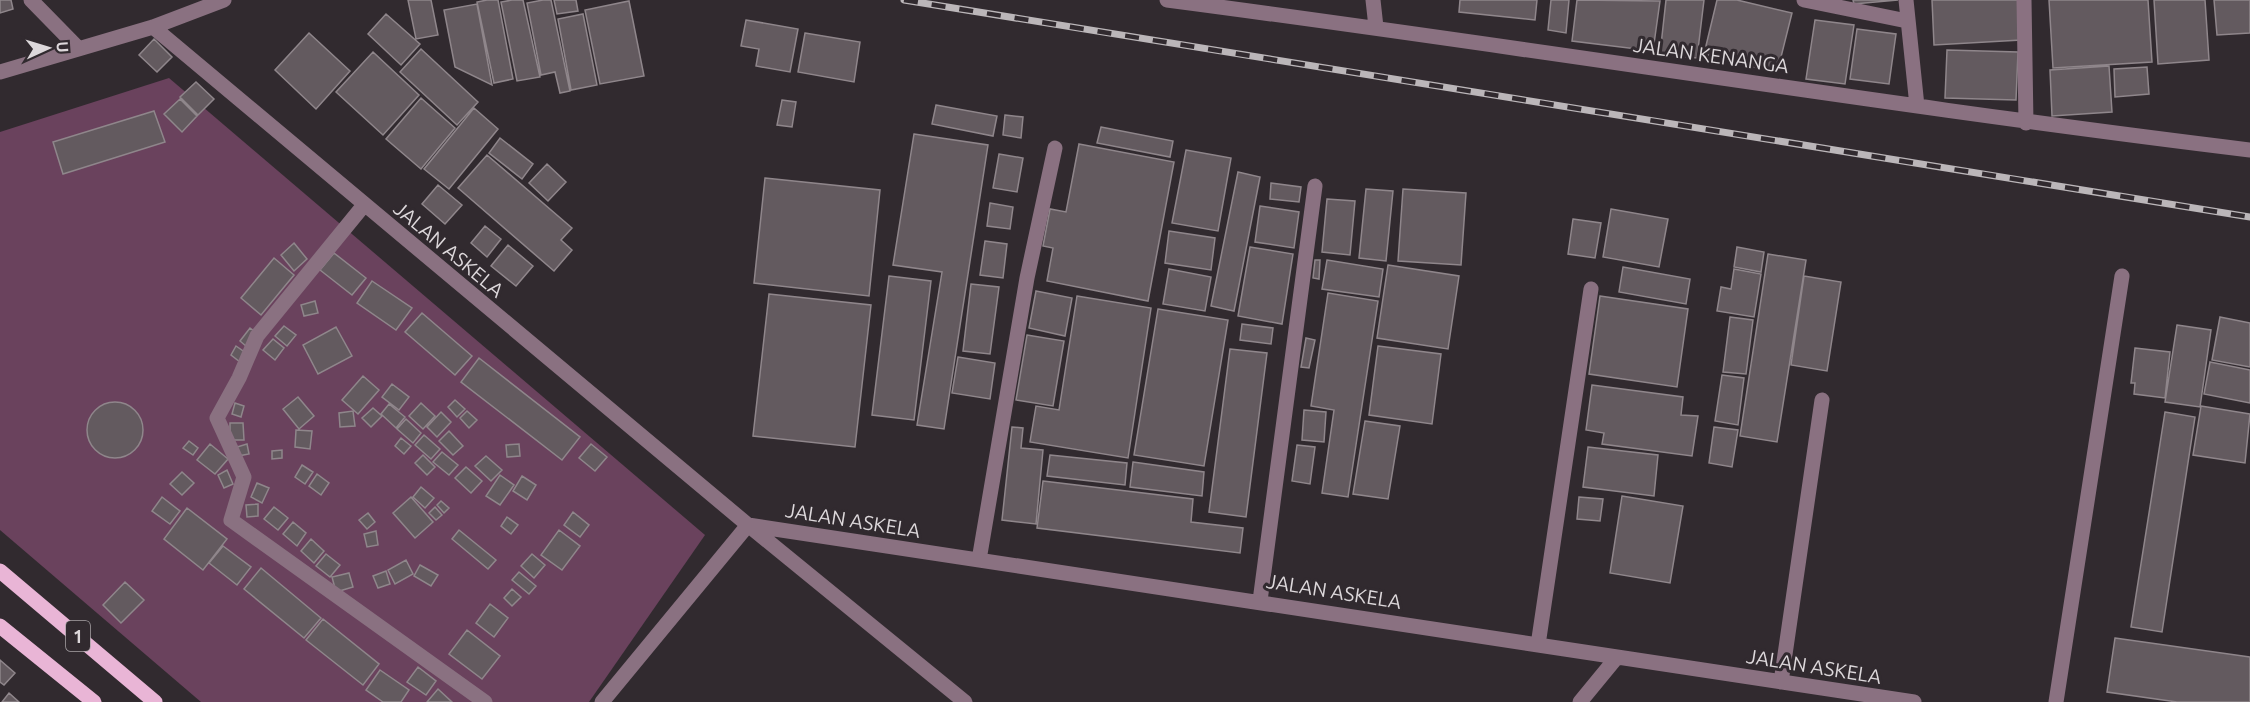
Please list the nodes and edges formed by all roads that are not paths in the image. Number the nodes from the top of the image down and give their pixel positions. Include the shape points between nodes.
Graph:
1 (31, 0) edge
2 (224, 0) edge
3 (1167, 0) edge
4 (1372, 0) edge
5 (1803, 0) edge
6 (1906, 0) edge
7 (2024, 0) edge
8 (1907, 21) junction
9 (153, 27) junction
10 (1376, 27) junction
11 (79, 49) junction
12 (0, 72) edge
13 (1917, 106) junction
14 (2026, 123) junction
15 (1055, 148) dead end
16 (2250, 150) edge
17 (1315, 186) dead end
18 (364, 205) junction
19 (2121, 276) dead end
20 (1591, 289) dead end
21 (1822, 400) dead end
22 (747, 525) junction
23 (979, 560) junction
24 (0, 571) edge
25 (1260, 601) junction
26 (0, 627) edge
27 (1538, 645) junction
28 (1617, 657) junction
29 (1781, 682) junction
30 (94, 702) edge
31 (155, 702) edge
32 (485, 702) edge
33 (602, 702) edge
34 (965, 702) edge
35 (1580, 702) edge
36 (1914, 702) edge
37 (2056, 702) edge

1 - 11 street
2 - 9 street
3 - 10 street, JALAN KENANGA
4 - 10 street
5 - 8 street
6 - 8 street
7 - 14 street
8 - 13 street
9 - 11 street
9 - 18 street, JALAN ASKELA
10 - 13 street, JALAN KENANGA
11 - 12 street
13 - 14 street, JALAN KENANGA
14 - 16 street, JALAN KENANGA
15 - 23 street via 1027,278
17 - 25 street
18 - 22 street, JALAN ASKELA
18 - 32 street via 257,336 217,418 244,477 231,520
19 - 37 street
20 - 27 street
21 - 29 street
22 - 23 street, JALAN ASKELA
22 - 33 street
22 - 34 street, JALAN ASKELA
23 - 25 street, JALAN ASKELA
24 - 31 main road, 1
25 - 27 street, JALAN ASKELA
26 - 30 main road, 1
27 - 28 street, JALAN ASKELA
28 - 29 street, JALAN ASKELA
28 - 35 street
29 - 36 street, JALAN ASKELA

